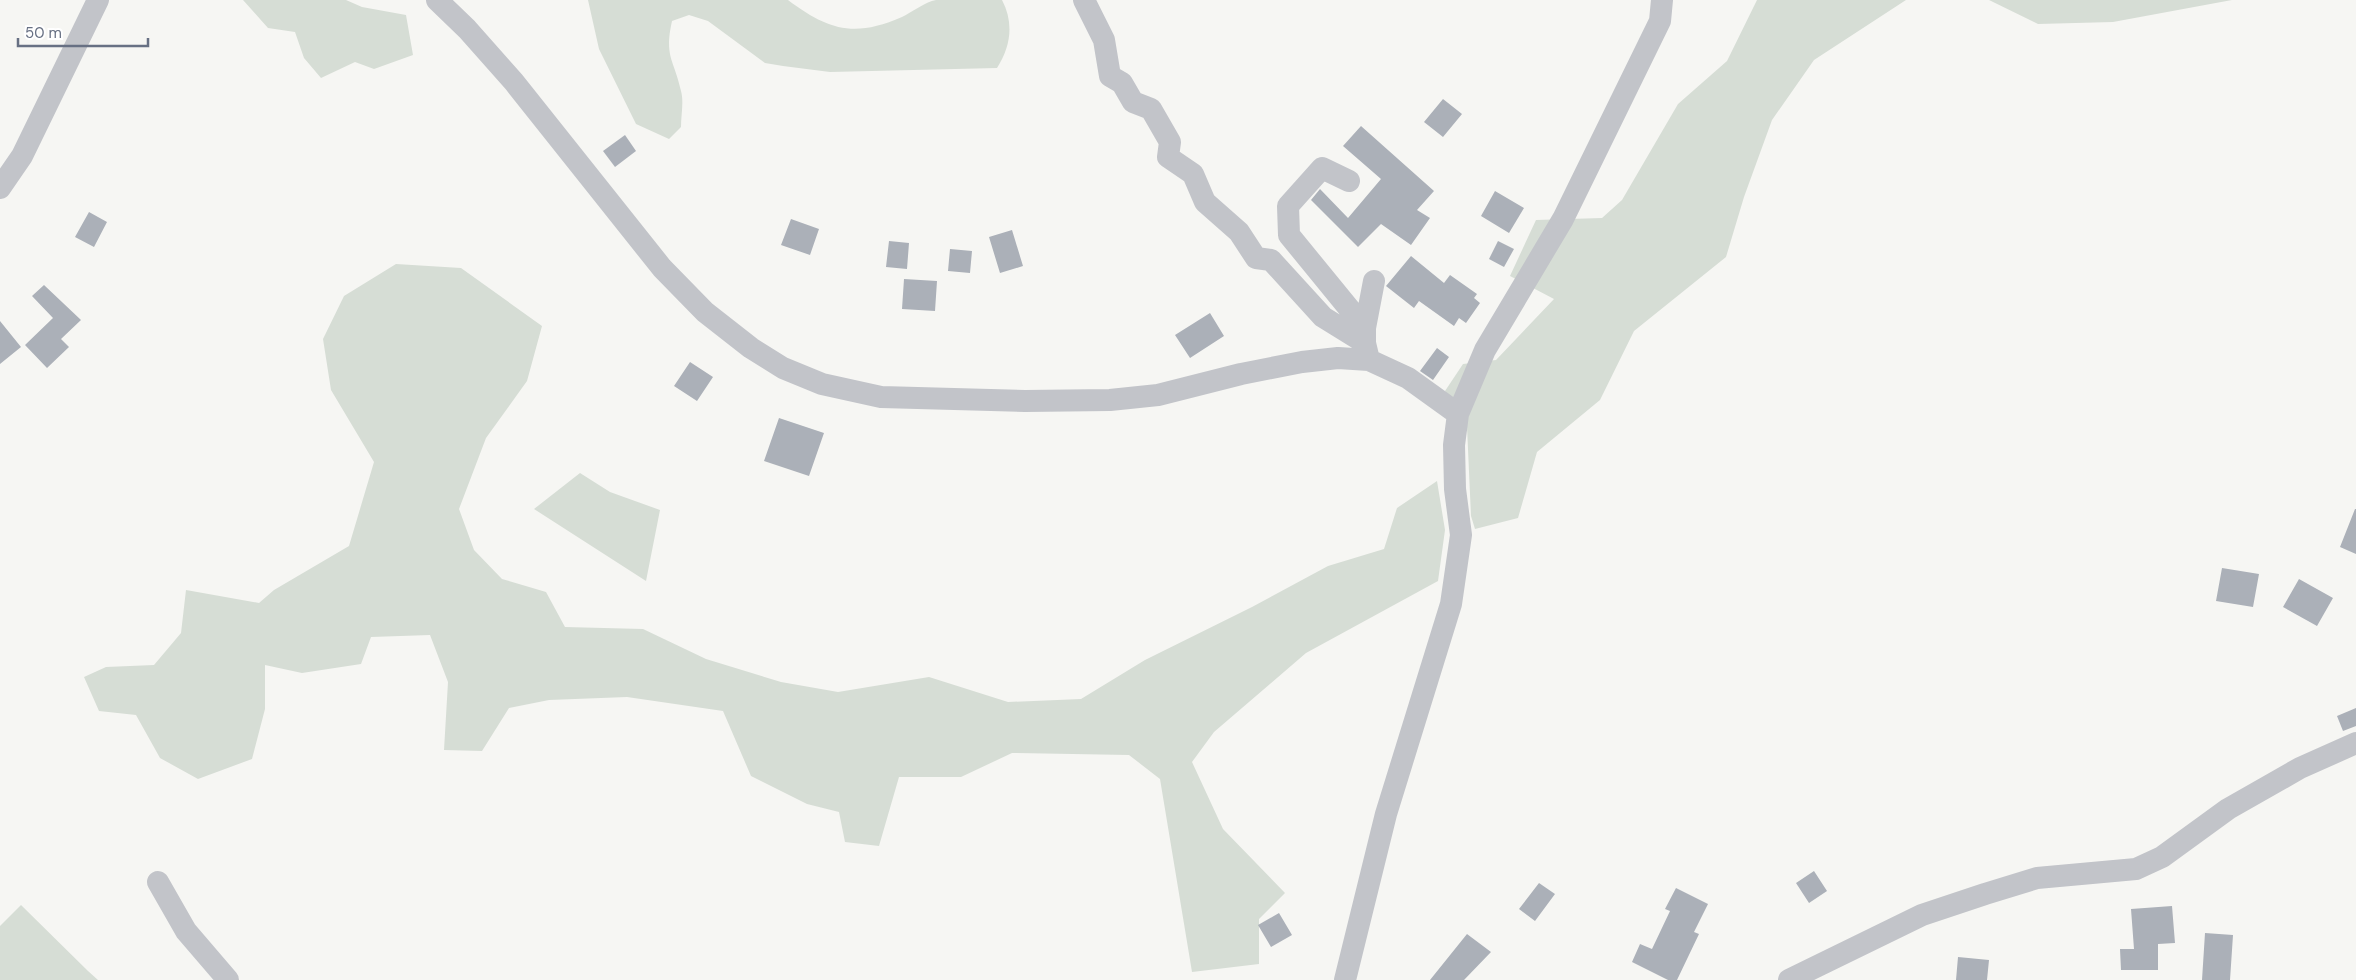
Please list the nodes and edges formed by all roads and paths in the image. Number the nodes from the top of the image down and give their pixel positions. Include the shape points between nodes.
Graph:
1 (98, 0) edge
2 (437, 0) edge
3 (1084, 0) edge
4 (1662, 0) edge
5 (1349, 181) dead end
6 (0, 188) edge
7 (1374, 281) dead end
8 (1367, 344) junction
9 (1458, 414) junction
10 (2356, 743) edge
11 (158, 882) dead end
12 (228, 980) edge
13 (1345, 980) edge
14 (1789, 980) edge

1 - 6 street via 22,156
2 - 8 street via 514,82 662,268 705,312 783,368 822,384 881,397 1110,400 1158,395 1241,374 1338,358
3 - 8 street via 1104,40 1110,76 1122,83 1133,102 1151,109 1170,142 1168,157 1193,174 1205,202 1239,232 1256,258 1271,260 1324,317
4 - 9 street via 1660,21 1591,164 1563,219 1485,350
5 - 8 street via 1322,168 1288,206 1289,235
7 - 8 street
8 - 9 street
9 - 13 street via 1454,445 1460,534 1451,604 1386,814
10 - 14 street via 2300,768 2228,809 2162,857 2136,869 2037,878 1985,894 1922,915
11 - 12 street via 186,931

